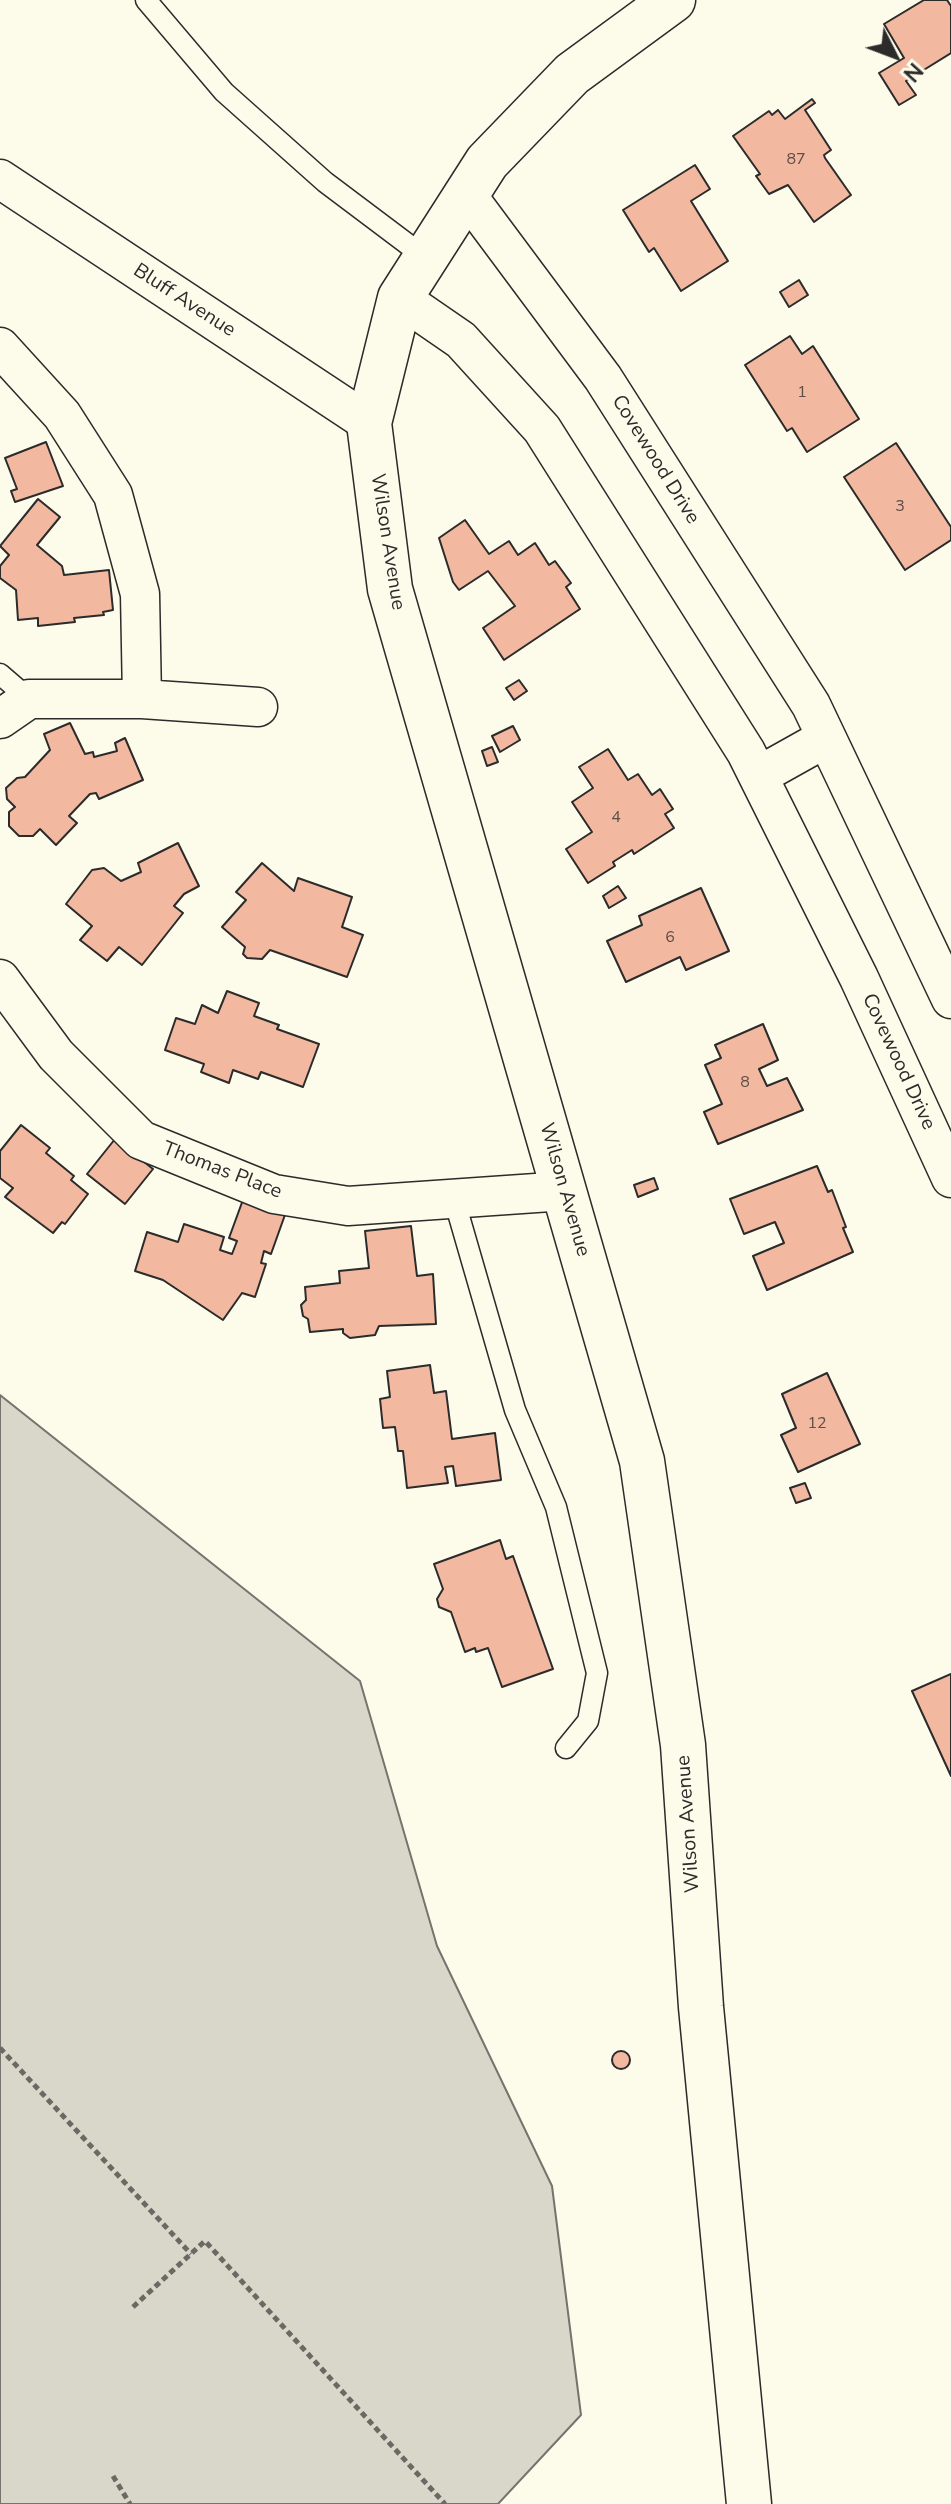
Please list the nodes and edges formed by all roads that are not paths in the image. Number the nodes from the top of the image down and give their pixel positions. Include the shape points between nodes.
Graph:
1 (146, 0) edge
2 (673, 0) edge
3 (0, 179) edge
4 (466, 194) junction
5 (426, 258) junction
6 (400, 298) junction
7 (0, 347) edge
8 (369, 423) junction
9 (0, 674) edge
10 (142, 699) junction
11 (258, 707) dead end
12 (15, 709) edge
13 (826, 738) junction
14 (758, 776) junction
15 (0, 979) edge
16 (951, 999) edge
17 (951, 1178) edge
18 (565, 1191) junction
19 (454, 1199) junction
20 (566, 1748) dead end
21 (749, 2504) edge

1 - 5 lane via 224,92 325,182
2 - 4 main road, Wilson Avenue via 572,74 487,162
3 - 8 street, Bluff Avenue
4 - 5 main road, Wilson Avenue
4 - 13 street, Covewood Drive via 603,378 811,705
5 - 6 main road, Wilson Avenue
6 - 8 main road, Wilson Avenue
6 - 14 street, Covewood Drive via 461,340 542,429
7 - 10 street via 62,415 113,495 140,594
8 - 18 main road, Wilson Avenue via 390,589
9 - 12 lane
10 - 11 street
10 - 12 street
13 - 14 street
13 - 16 street, Covewood Drive
14 - 17 street, Covewood Drive
15 - 19 street, Thomas Place via 56,1055 141,1140 274,1194 348,1206
18 - 19 street, Thomas Place
18 - 21 main road, Wilson Avenue via 642,1461 683,1745 701,2007
19 - 20 lane via 515,1410 556,1507 597,1673 588,1721

